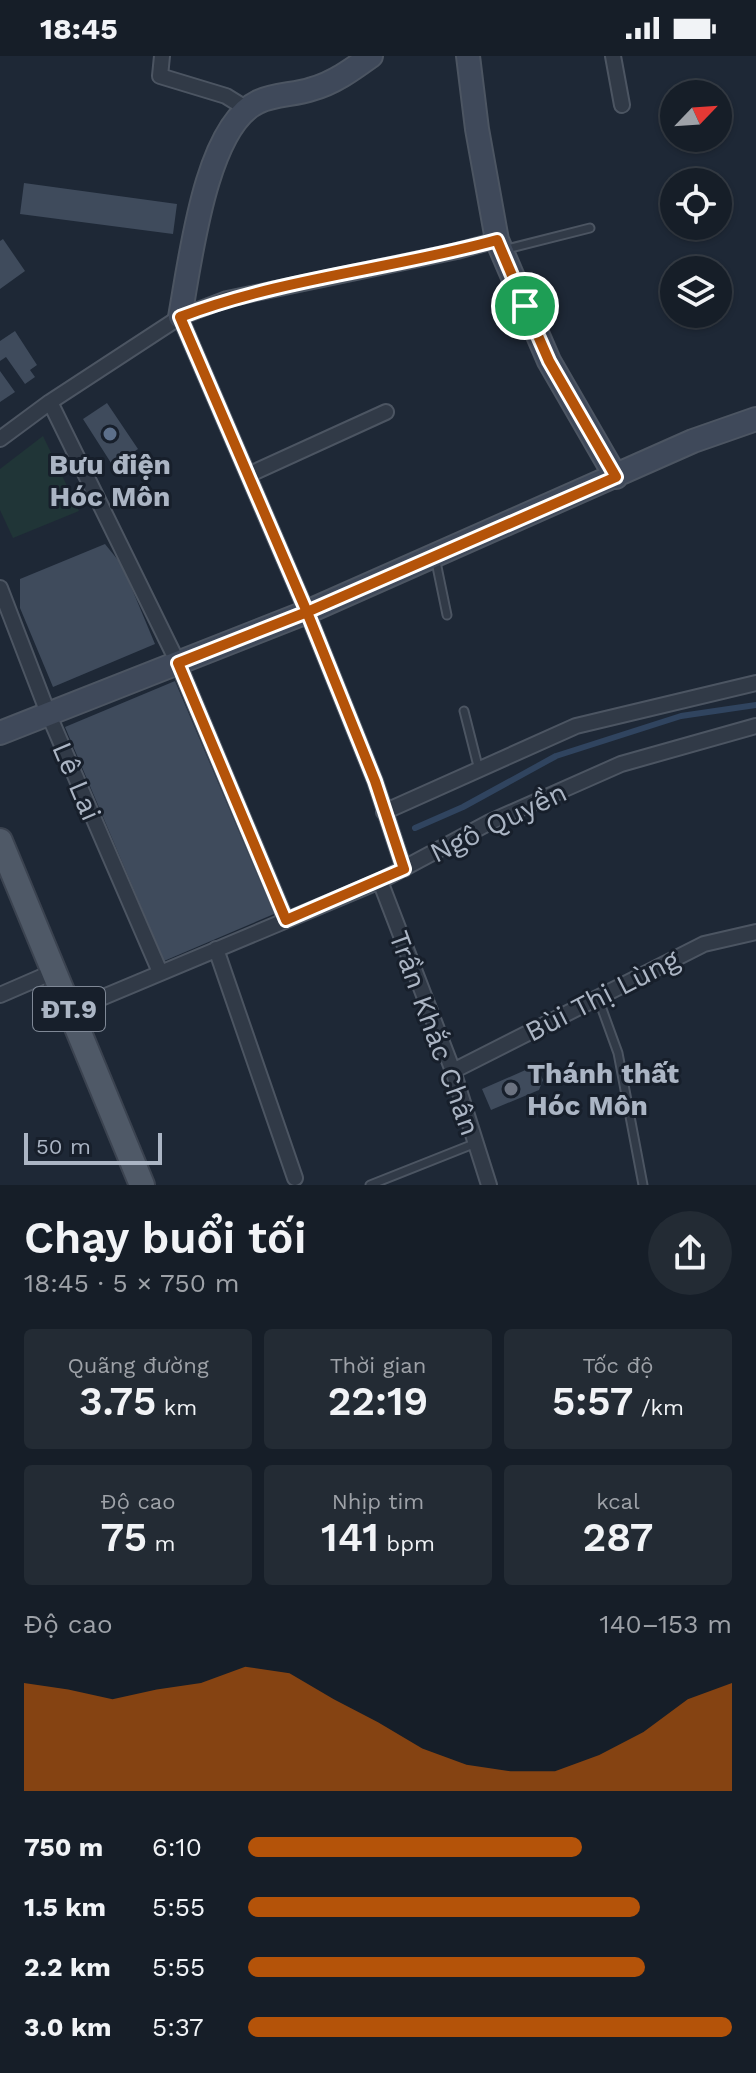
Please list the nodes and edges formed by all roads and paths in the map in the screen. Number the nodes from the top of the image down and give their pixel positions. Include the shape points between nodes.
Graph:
1 (162, 56) edge
2 (371, 56) edge
3 (468, 56) edge
4 (613, 56) edge
5 (622, 105) dead end
6 (247, 109) junction
7 (590, 228) dead end
8 (499, 245) junction
9 (180, 317) junction
10 (50, 402) junction
11 (386, 412) dead end
12 (756, 419) edge
13 (0, 439) edge
14 (248, 475) junction
15 (616, 477) junction
16 (434, 555) junction
17 (0, 588) edge
18 (307, 612) junction
19 (447, 615) dead end
20 (178, 663) junction
21 (756, 683) edge
22 (464, 711) dead end
23 (48, 713) junction
24 (756, 726) edge
25 (0, 733) edge
26 (479, 770) junction
27 (384, 812) junction
28 (0, 841) edge
29 (404, 869) junction
30 (380, 881) junction
31 (286, 920) junction
32 (756, 932) edge
33 (216, 949) junction
34 (53, 972) junction
35 (160, 972) junction
36 (0, 995) edge
37 (598, 998) junction
38 (70, 1011) junction
39 (453, 1071) junction
40 (476, 1143) junction
41 (295, 1178) dead end
42 (135, 1182) edge
43 (370, 1185) edge
44 (489, 1185) edge
45 (643, 1185) edge

1 - 6 street via 160,76 226,96
2 - 6 main road via 315,89 261,100
3 - 8 main road
4 - 5 street
6 - 9 main road via 225,140 207,181
7 - 8 lane
8 - 9 street via 227,299
8 - 15 main road via 549,361
9 - 10 street
9 - 14 street
10 - 13 street
10 - 20 street
11 - 14 street
12 - 15 main road
14 - 18 street
15 - 16 main road
16 - 18 main road
16 - 19 lane
17 - 23 street, Lê Lai
18 - 20 main road
18 - 27 street
20 - 23 main road
20 - 31 street
21 - 26 street, Ngô Quyền via 576,726
22 - 26 lane
23 - 25 main road
23 - 35 street, Lê Lai
24 - 29 street, Ngô Quyền via 621,764 490,822
26 - 27 street, Ngô Quyền
27 - 29 street
28 - 34 main road, ĐT.9
29 - 30 street, Ngô Quyền
30 - 31 street, Ngô Quyền
30 - 39 street, Trần Khắc Chân
31 - 33 street, Ngô Quyền
32 - 37 street, Bùi Thị Lùng via 704,944
33 - 35 street, Ngô Quyền
33 - 41 street
34 - 36 street
34 - 38 main road, ĐT.9
35 - 38 street, Ngô Quyền
37 - 39 street, Bùi Thị Lùng
37 - 45 lane via 618,1053
38 - 42 main road, ĐT.9
39 - 40 street, Trần Khắc Chân
40 - 43 lane
40 - 44 street, Trần Khắc Chân

